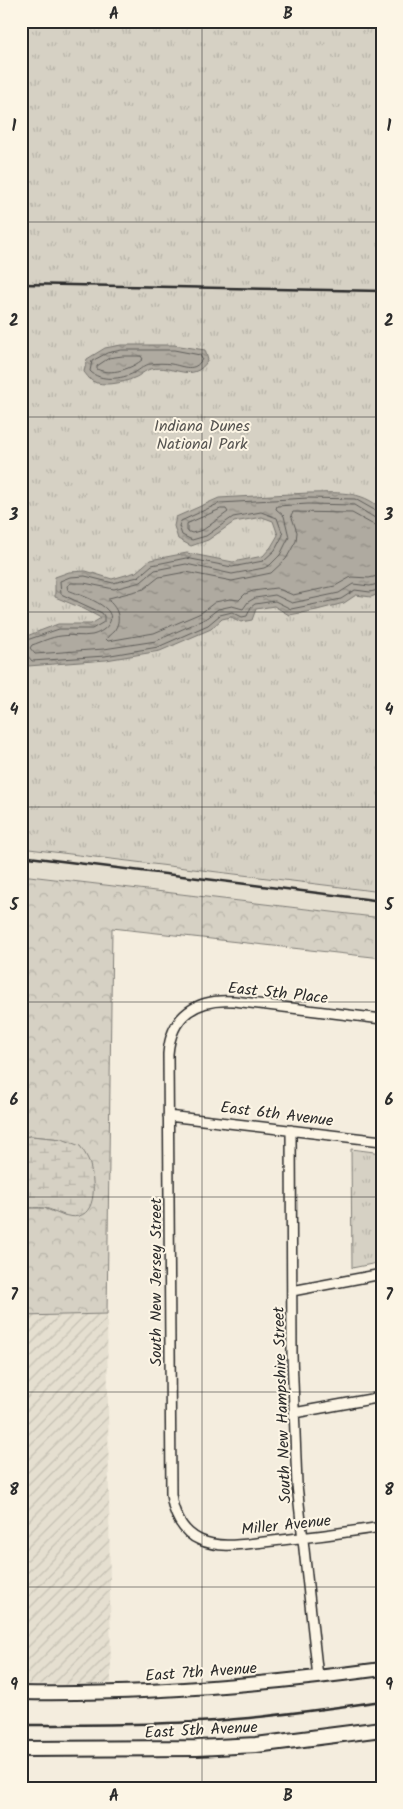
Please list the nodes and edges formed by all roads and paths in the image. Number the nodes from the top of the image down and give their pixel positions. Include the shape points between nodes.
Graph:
1 (382, 1019) edge
2 (178, 1022) joint
3 (168, 1116) junction
4 (291, 1130) junction
5 (382, 1141) edge
6 (382, 1274) edge
7 (292, 1291) junction
8 (382, 1397) edge
9 (294, 1413) junction
10 (382, 1527) edge
11 (194, 1537) joint
12 (302, 1538) junction
13 (382, 1669) edge
14 (318, 1677) junction
15 (21, 1693) edge
16 (382, 1729) edge
17 (21, 1749) edge

1 - 2 street, East 5th Place via 213,1000 195,1007
2 - 3 street, South New Jersey Street via 169,1044
3 - 4 street, East 6th Avenue
3 - 11 street, South New Jersey Street via 172,1499 174,1512
4 - 5 street, East 6th Avenue
4 - 7 street, South New Hampshire Street
6 - 7 street
7 - 9 street, South New Hampshire Street
8 - 9 street
9 - 12 street, South New Hampshire Street
10 - 12 street, Miller Avenue
11 - 12 street, Miller Avenue via 225,1545
12 - 14 street, South New Hampshire Street
13 - 14 street, East 7th Avenue
14 - 15 street, East 7th Avenue via 154,1690
16 - 17 main road, East 5th Avenue via 256,1745

